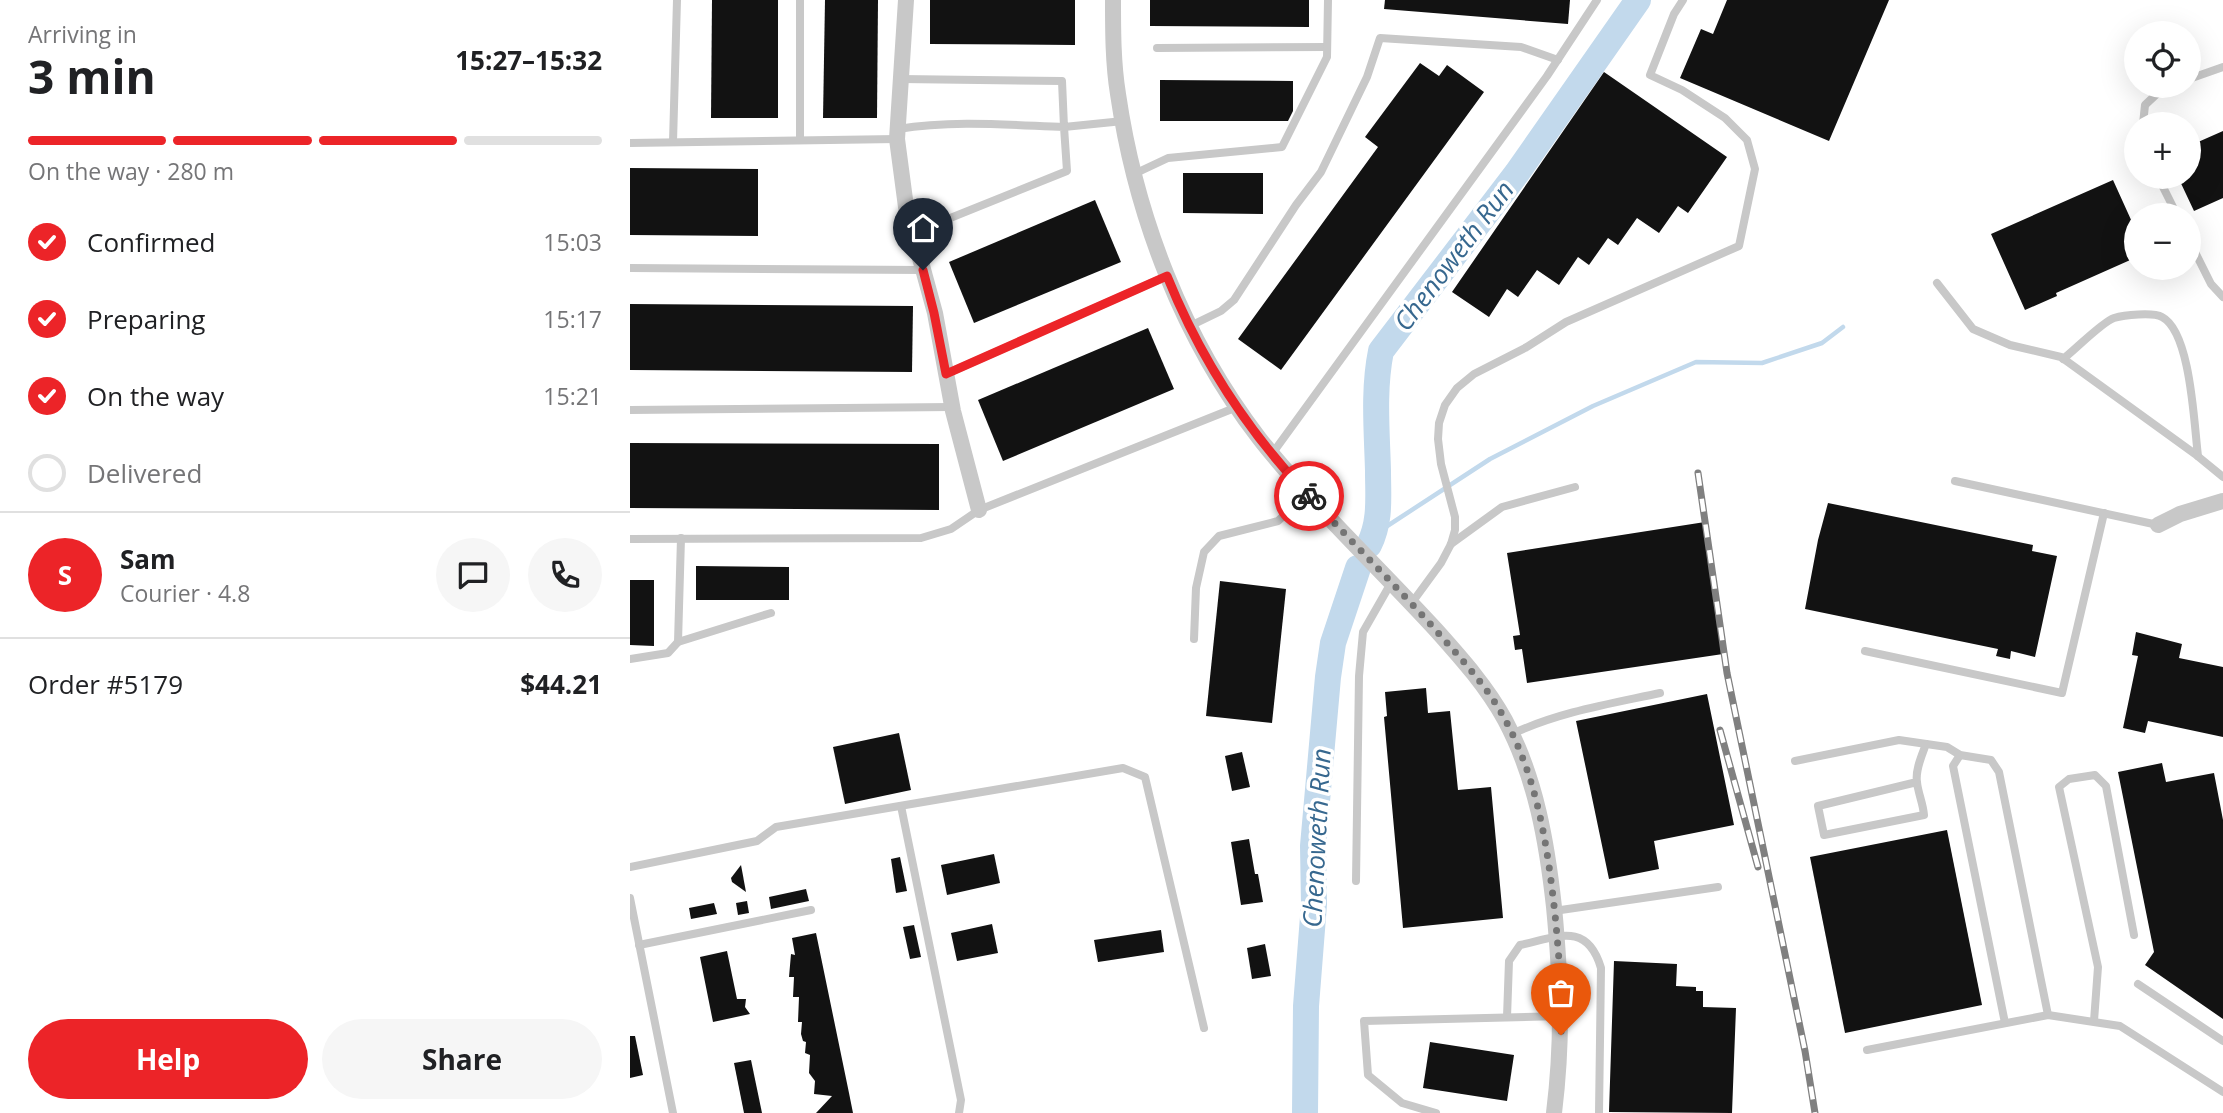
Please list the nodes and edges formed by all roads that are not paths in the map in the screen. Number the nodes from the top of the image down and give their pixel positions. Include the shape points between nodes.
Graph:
1 (677, 0) edge
2 (800, 0) edge
3 (906, 0) edge
4 (1113, 0) edge
5 (1328, 0) edge
6 (1597, 0) edge
7 (1683, 0) edge
8 (1327, 47) junction
9 (1157, 48) dead end
10 (1558, 60) junction
11 (2223, 67) edge
12 (2201, 75) edge
13 (901, 79) junction
14 (1123, 121) junction
15 (1064, 127) junction
16 (897, 134) junction
17 (800, 140) junction
18 (673, 142) junction
19 (630, 143) edge
20 (1134, 174) junction
21 (913, 233) junction
22 (2201, 264) edge
23 (630, 268) edge
24 (923, 270) junction
25 (1167, 276) junction
26 (1937, 283) dead end
27 (2223, 297) edge
28 (1190, 326) junction
29 (2063, 359) junction
30 (946, 374) junction
31 (952, 407) junction
32 (1237, 407) junction
33 (630, 410) edge
34 (1272, 454) junction
35 (2197, 456) junction
36 (2223, 477) edge
37 (1955, 481) dead end
38 (1575, 487) dead end
39 (1307, 494) junction
40 (2223, 501) edge
41 (979, 510) junction
42 (2104, 513) junction
43 (2158, 525) joint
44 (681, 538) junction
45 (630, 539) edge
46 (1451, 544) junction
47 (1391, 583) junction
48 (1411, 604) junction
49 (771, 612) dead end
50 (1194, 639) dead end
51 (678, 642) junction
52 (1865, 651) dead end
53 (630, 659) edge
54 (1660, 693) dead end
55 (1512, 734) junction
56 (1926, 744) junction
57 (1959, 755) junction
58 (1795, 761) dead end
59 (1917, 782) junction
60 (901, 806) junction
61 (630, 867) edge
62 (1356, 880) dead end
63 (1718, 887) dead end
64 (630, 898) edge
65 (811, 910) dead end
66 (1554, 911) junction
67 (2134, 935) dead end
68 (1557, 937) junction
69 (639, 945) junction
70 (2137, 984) dead end
71 (2048, 1015) junction
72 (1562, 1016) junction
73 (1507, 1017) junction
74 (2094, 1021) junction
75 (2005, 1023) junction
76 (1203, 1028) dead end
77 (2223, 1041) edge
78 (1867, 1050) dead end
79 (2223, 1092) edge
80 (673, 1113) edge
81 (959, 1113) edge
82 (1436, 1113) edge
83 (1554, 1113) edge
84 (1599, 1113) edge

1 - 18 lane
2 - 17 lane
3 - 13 street
4 - 14 street via 1114,58
5 - 8 lane
6 - 10 lane
7 - 46 lane via 1650,75 1725,118 1747,140 1755,169 1739,246 1566,322 1457,388 1445,405 1438,439 1455,517
8 - 9 lane
8 - 20 lane via 1327,57 1282,147 1168,158
10 - 28 lane via 1521,47 1380,38 1367,77 1321,172 1234,300
10 - 34 lane
11 - 12 lane
13 - 15 lane via 1062,81
13 - 16 street
14 - 15 lane
14 - 20 street
15 - 16 lane via 939,124
15 - 21 lane via 1067,171
16 - 17 lane
16 - 21 street
17 - 18 lane
18 - 19 lane
20 - 25 street
21 - 24 street
22 - 27 lane
23 - 24 lane
24 - 30 street
25 - 28 street
25 - 30 lane
26 - 29 lane via 1973,329
28 - 32 street
29 - 35 lane
29 - 35 lane via 2112,318 2162,316 2174,328 2185,352
30 - 31 street
31 - 33 lane
31 - 41 street
32 - 34 street
32 - 41 lane
34 - 39 street
35 - 36 lane
37 - 42 lane
38 - 46 lane via 1502,507
39 - 47 street
39 - 50 lane via 1278,521 1219,536 1204,552 1196,588
40 - 43 street
41 - 44 lane via 951,528 921,538
42 - 43 lane
42 - 52 lane via 2062,693
44 - 45 lane
44 - 51 lane
46 - 48 lane
47 - 48 street
47 - 62 lane via 1363,632
48 - 55 street via 1480,681
49 - 51 lane
51 - 53 lane via 668,653
54 - 55 lane via 1578,710
55 - 66 street via 1540,815
56 - 57 lane via 1947,747
56 - 58 lane via 1899,740
56 - 59 lane
57 - 71 lane via 1991,760 1999,772
57 - 75 lane via 1953,766
59 - 59 lane via 1818,806 1824,835 1924,815
60 - 61 lane via 776,827 757,842
60 - 76 lane via 1123,768 1145,777
60 - 81 lane via 961,1100
63 - 66 lane
64 - 69 lane
65 - 69 lane
66 - 68 street
67 - 74 lane via 2106,786 2095,775 2069,779 2059,787 2098,967
68 - 72 street
68 - 73 lane via 1520,945 1509,961
68 - 84 lane via 1586,940 1596,950 1601,968
69 - 80 lane
70 - 77 lane
71 - 74 lane
71 - 75 lane
72 - 73 lane
72 - 83 street
73 - 82 lane via 1364,1021 1368,1075 1402,1103
74 - 79 lane via 2120,1026
75 - 78 lane

